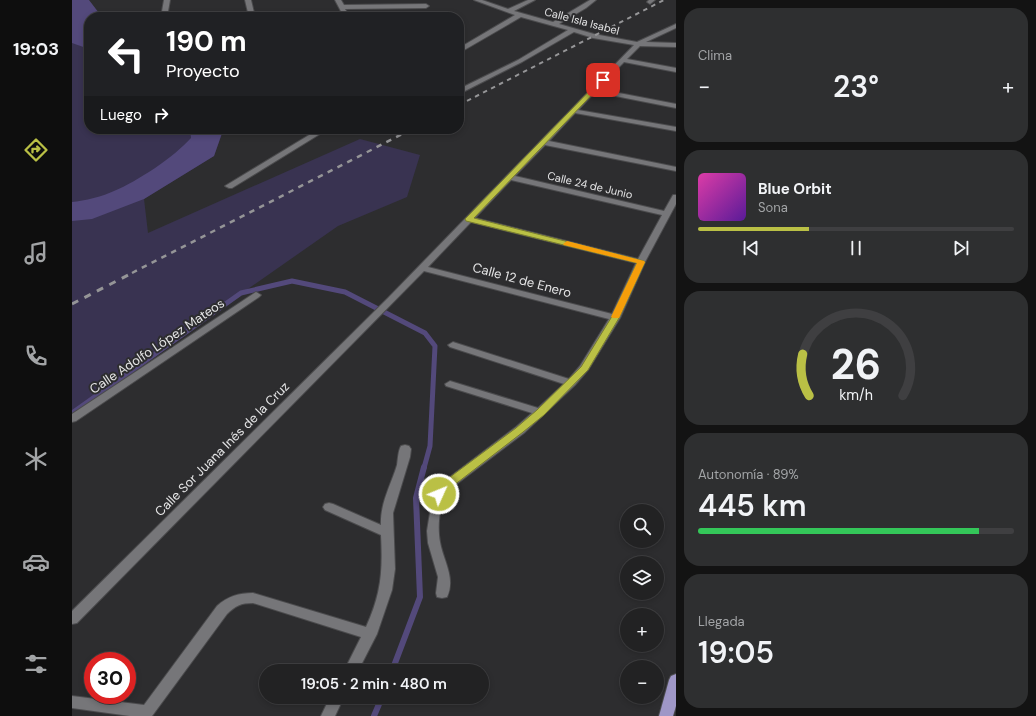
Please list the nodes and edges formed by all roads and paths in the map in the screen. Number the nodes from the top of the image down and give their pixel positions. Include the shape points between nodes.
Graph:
1 (167, 0) edge
2 (248, 0) edge
3 (338, 0) edge
4 (477, 0) edge
5 (532, 0) edge
6 (593, 0) edge
7 (426, 6) dead end
8 (342, 7) junction
9 (509, 11) junction
10 (165, 12) edge
11 (251, 12) edge
12 (344, 12) edge
13 (520, 15) junction
14 (554, 24) junction
15 (676, 26) edge
16 (573, 30) junction
17 (638, 44) junction
18 (676, 45) edge
19 (464, 48) edge
20 (622, 60) junction
21 (676, 70) edge
22 (464, 89) edge
23 (593, 90) junction
24 (676, 106) edge
25 (573, 111) junction
26 (676, 129) edge
27 (316, 134) edge
28 (543, 142) junction
29 (676, 169) edge
30 (509, 177) junction
31 (229, 186) dead end
32 (676, 197) edge
33 (667, 214) junction
34 (469, 219) junction
35 (641, 262) junction
36 (422, 268) junction
37 (256, 295) dead end
38 (615, 318) junction
39 (454, 345) dead end
40 (571, 383) junction
41 (450, 384) dead end
42 (540, 412) junction
43 (72, 419) edge
44 (405, 448) dead end
45 (329, 507) dead end
46 (387, 533) junction
47 (442, 593) dead end
48 (72, 619) edge
49 (370, 634) junction
50 (355, 664) edge
51 (676, 680) edge
52 (72, 702) edge
53 (334, 704) edge
54 (328, 716) edge
55 (666, 716) edge

1 - 10 street
2 - 11 street
3 - 8 street
4 - 9 street, Calle Isla Isabel
5 - 9 street
6 - 14 street
7 - 8 street
8 - 12 street
9 - 13 street, Calle Isla Isabel
13 - 14 street, Calle Isla Isabel
13 - 19 street
14 - 16 street, Calle Isla Isabel
15 - 17 street
16 - 17 street, Calle Isla Isabel
16 - 22 street
17 - 18 street, Calle Isla Isabel
17 - 20 street, Calle Sor Juana Inés de la Cruz
20 - 21 street
20 - 23 street, Calle Sor Juana Inés de la Cruz
23 - 24 street
23 - 25 street, Calle Sor Juana Inés de la Cruz
25 - 26 street
25 - 28 street, Calle Sor Juana Inés de la Cruz
27 - 31 street
28 - 29 street
28 - 30 street, Calle Sor Juana Inés de la Cruz
30 - 33 street, Calle 24 de Junio
30 - 34 street, Calle Sor Juana Inés de la Cruz
32 - 33 street
33 - 35 street
34 - 35 street
34 - 36 street, Calle Sor Juana Inés de la Cruz
35 - 38 street
36 - 38 street, Calle 12 de Enero
36 - 48 street, Calle Sor Juana Inés de la Cruz
37 - 43 street, Calle Adolfo López Mateos
38 - 40 street via 584,368
39 - 40 street
40 - 42 street
41 - 42 street
42 - 47 street via 439,494 433,531 444,577
44 - 46 street via 387,514
45 - 46 street
46 - 49 street via 388,577
49 - 50 street
49 - 52 street via 253,598 241,598 231,601 222,610 147,712
51 - 55 main road
53 - 54 street

